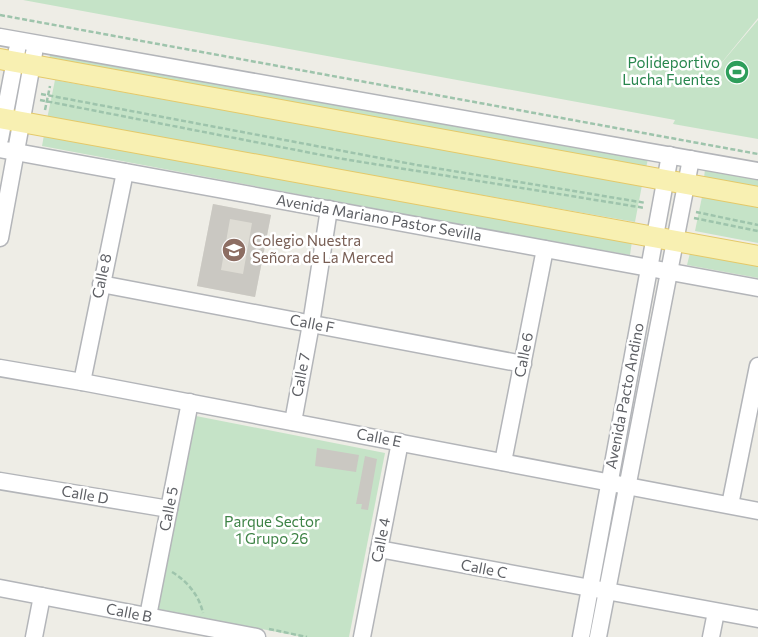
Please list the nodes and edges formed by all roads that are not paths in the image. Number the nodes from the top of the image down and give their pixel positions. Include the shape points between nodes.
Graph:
1 (0, 37) edge
2 (19, 41) junction
3 (36, 44) junction
4 (16, 62) edge
5 (8, 120) edge
6 (0, 139) edge
7 (8, 150) edge
8 (670, 155) junction
9 (691, 159) junction
10 (758, 171) edge
11 (125, 172) junction
12 (666, 181) junction
13 (686, 185) junction
14 (758, 197) edge
15 (329, 209) junction
16 (0, 238) edge
17 (654, 238) junction
18 (675, 241) junction
19 (546, 249) junction
20 (758, 256) edge
21 (649, 268) junction
22 (668, 272) junction
23 (101, 284) junction
24 (758, 288) edge
25 (311, 324) junction
26 (523, 364) junction
27 (758, 366) edge
28 (0, 368) edge
29 (82, 382) junction
30 (755, 401) edge
31 (190, 402) junction
32 (293, 422) junction
33 (400, 442) junction
34 (503, 462) junction
35 (0, 481) edge
36 (609, 482) junction
37 (627, 486) junction
38 (730, 505) junction
39 (169, 509) junction
40 (758, 510) edge
41 (379, 549) junction
42 (0, 588) edge
43 (589, 589) junction
44 (606, 592) junction
45 (42, 596) junction
46 (716, 612) junction
47 (148, 616) junction
48 (758, 619) edge
49 (259, 632) edge
50 (34, 637) edge
51 (362, 637) edge
52 (581, 637) edge
53 (598, 637) edge
54 (711, 637) edge

1 - 2 street
2 - 3 street
2 - 4 street
3 - 4 street
3 - 8 street
4 - 5 street
4 - 5 street via 26,94
4 - 12 main road
5 - 6 street
5 - 7 street
5 - 17 main road, Avenida Mariano Pastor Sevilla
7 - 11 street, Avenida Mariano Pastor Sevilla
7 - 16 street
8 - 9 street
8 - 12 street, Avenida Pacto Andino
9 - 10 street
9 - 13 street, Avenida Pacto Andino
11 - 15 street, Avenida Mariano Pastor Sevilla
11 - 23 street, Calle 8
12 - 13 main road
12 - 17 street, Avenida Pacto Andino
13 - 14 main road
13 - 18 street, Avenida Pacto Andino
15 - 19 street, Avenida Mariano Pastor Sevilla
15 - 25 street, Calle 7
17 - 18 main road, Avenida Mariano Pastor Sevilla
17 - 21 street, Avenida Pacto Andino
18 - 20 main road, Avenida Mariano Pastor Sevilla
18 - 22 street, Avenida Pacto Andino
19 - 21 street, Avenida Mariano Pastor Sevilla
19 - 26 street, Calle 6
21 - 22 street, Avenida Mariano Pastor Sevilla
21 - 36 street, Avenida Pacto Andino
22 - 24 street, Avenida Mariano Pastor Sevilla
22 - 37 street, Avenida Pacto Andino
23 - 25 street, Calle F
23 - 29 street, Calle 8
25 - 26 street, Calle F
25 - 32 street, Calle 7
26 - 34 street, Calle 6
27 - 30 street
28 - 29 street, Calle E
29 - 31 street, Calle E
30 - 38 street
31 - 32 street, Calle E
31 - 39 street, Calle 5
32 - 33 street, Calle E
33 - 34 street, Calle E
33 - 41 street, Calle 4
34 - 36 street, Calle E
35 - 39 street, Calle D
36 - 37 street, Calle E
36 - 43 street, Avenida Pacto Andino
37 - 38 street, Calle E
37 - 44 street, Avenida Pacto Andino
38 - 40 street, Calle E
39 - 47 street, Calle 5
41 - 43 street, Calle C
41 - 51 street, Calle 4
42 - 45 street, Calle B
43 - 44 street, Calle C
43 - 52 street, Avenida Pacto Andino
44 - 46 street, Calle C
44 - 53 street, Avenida Pacto Andino
45 - 47 street, Calle B
45 - 50 street
46 - 48 street, Calle C
46 - 54 street
47 - 49 street, Calle B

